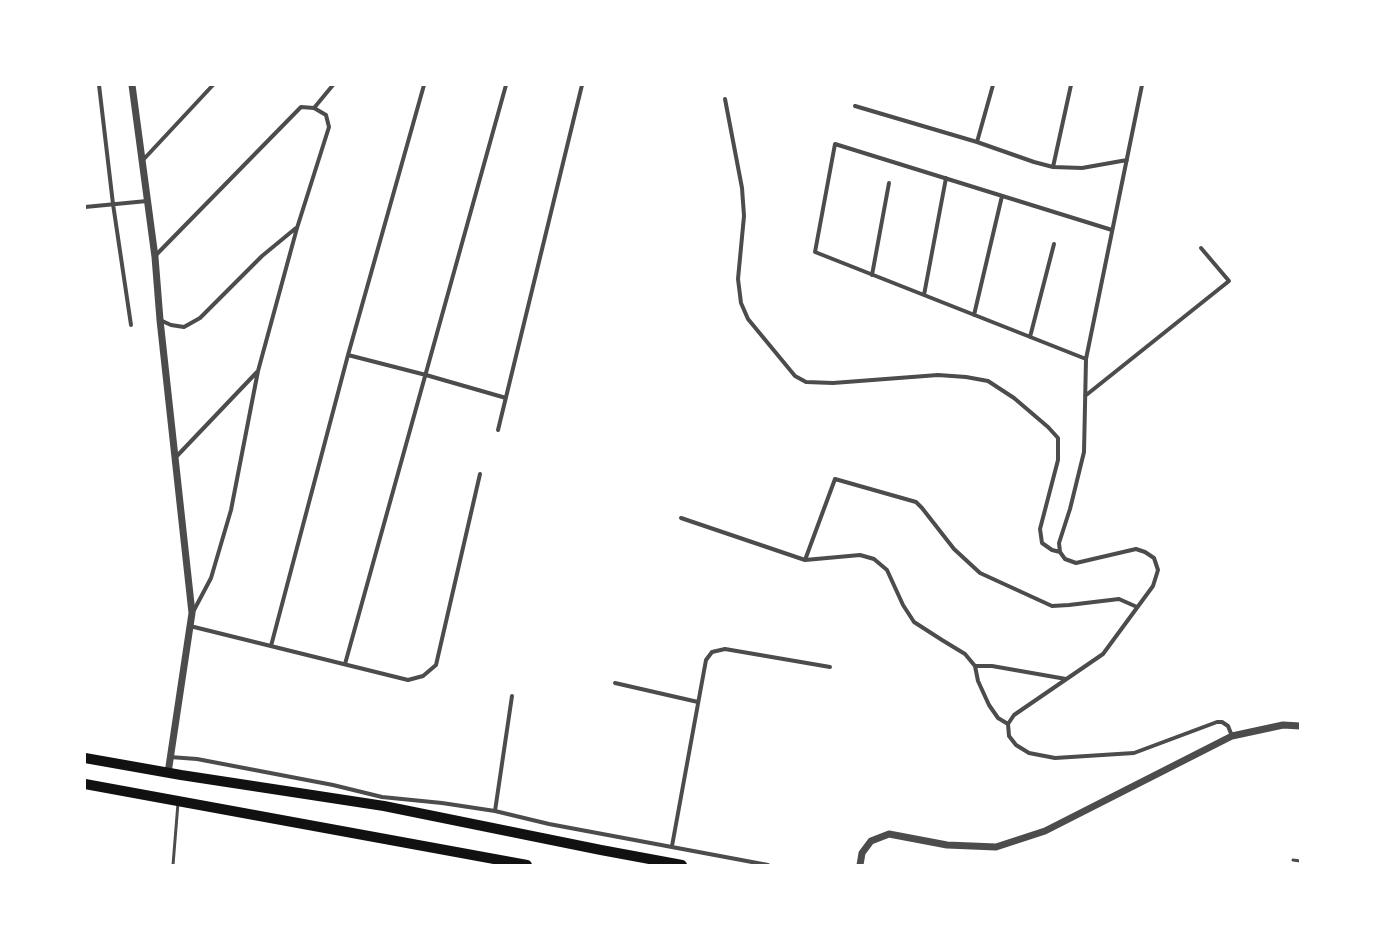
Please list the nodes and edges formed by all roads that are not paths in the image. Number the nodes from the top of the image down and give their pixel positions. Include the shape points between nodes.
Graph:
1 (99, 85) edge
2 (132, 85) edge
3 (213, 85) edge
4 (333, 85) edge
5 (424, 85) edge
6 (506, 85) edge
7 (582, 85) edge
8 (993, 85) edge
9 (1071, 85) edge
10 (1142, 85) edge
11 (725, 99) dead end
12 (855, 106) dead end
13 (314, 108) junction
14 (977, 142) junction
15 (143, 160) junction
16 (1127, 160) junction
17 (1053, 167) junction
18 (946, 178) junction
19 (889, 183) dead end
20 (1002, 196) junction
21 (147, 201) junction
22 (113, 204) junction
23 (85, 207) edge
24 (297, 228) junction
25 (1112, 230) junction
26 (1054, 244) dead end
27 (1201, 248) dead end
28 (155, 256) junction
29 (872, 275) junction
30 (924, 295) junction
31 (974, 315) junction
32 (160, 320) junction
33 (131, 325) dead end
34 (1030, 337) junction
35 (348, 355) junction
36 (1086, 359) junction
37 (258, 371) junction
38 (426, 375) junction
39 (1085, 396) junction
40 (506, 398) junction
41 (498, 430) dead end
42 (175, 457) junction
43 (480, 474) dead end
44 (681, 518) dead end
45 (1060, 552) junction
46 (804, 560) junction
47 (1137, 607) junction
48 (192, 613) junction
49 (190, 626) junction
50 (271, 646) junction
51 (345, 664) junction
52 (975, 666) junction
53 (830, 667) dead end
54 (1066, 679) junction
55 (615, 683) dead end
56 (512, 696) dead end
57 (698, 702) junction
58 (1008, 724) junction
59 (1300, 726) edge
60 (1232, 736) junction
61 (170, 757) junction
62 (85, 758) edge
63 (168, 773) junction
64 (85, 784) edge
65 (178, 801) junction
66 (495, 811) junction
67 (672, 846) junction
68 (1293, 860) dead end
69 (1300, 861) edge
70 (173, 865) edge
71 (526, 865) edge
72 (682, 865) edge
73 (768, 865) edge
74 (860, 865) edge

1 - 22 street
2 - 15 street
3 - 15 street
4 - 13 street
5 - 35 street
6 - 38 street
7 - 40 street
8 - 14 street
9 - 17 street
10 - 16 street
11 - 45 street via 742,188 744,216 738,279 741,303 748,319 795,376 806,382 833,383 938,375 966,377 988,382 1014,398 1048,426 1058,438 1058,460 1040,528 1042,543
12 - 14 street
13 - 24 street via 326,115 329,126
13 - 28 street via 301,107
14 - 17 street
15 - 21 street
16 - 17 street via 1082,168
16 - 25 street
18 - 20 street
18 - 29 street via 835,144 815,252
18 - 30 street
19 - 29 street
20 - 25 street
20 - 31 street
21 - 22 street
21 - 28 street
22 - 23 street
22 - 33 street
24 - 32 street via 262,256 200,318 184,327
24 - 37 street
25 - 36 street
26 - 34 street
27 - 39 street via 1229,281
28 - 32 street
29 - 30 street
30 - 31 street
31 - 34 street
32 - 42 street
34 - 36 street
35 - 38 street
35 - 50 street
36 - 39 street
37 - 42 street
37 - 48 street via 231,510 211,578
38 - 40 street
38 - 51 street
39 - 45 street via 1084,452 1059,543
40 - 41 street
42 - 48 street
43 - 51 street via 436,666 423,676 408,680
44 - 46 street
45 - 47 street via 1065,559 1076,563 1136,549 1154,558 1158,570 1153,586
46 - 47 street via 835,479 916,502 954,549 980,573 1052,606 1119,599
46 - 52 street via 860,555 874,559 887,570 914,622 965,654
47 - 54 street via 1104,654
48 - 49 street
49 - 50 street
49 - 61 street
50 - 51 street
52 - 54 street via 992,666
52 - 58 street via 978,681 989,706 998,718
53 - 57 street via 725,649 712,652 706,660
54 - 58 street via 1014,715
55 - 57 street
56 - 66 street
57 - 67 street
58 - 60 street via 1009,736 1016,745 1029,753 1055,758 1134,753 1217,722 1228,726
59 - 60 street via 1283,725
60 - 74 street via 1045,831 996,847 947,845 889,834 871,841 862,853
61 - 63 street
61 - 66 street via 197,759 334,785 382,797
62 - 63 main road
63 - 72 main road via 384,806
64 - 65 main road
65 - 70 lane
65 - 71 main road
66 - 67 street via 549,824
67 - 73 street
68 - 69 lane

